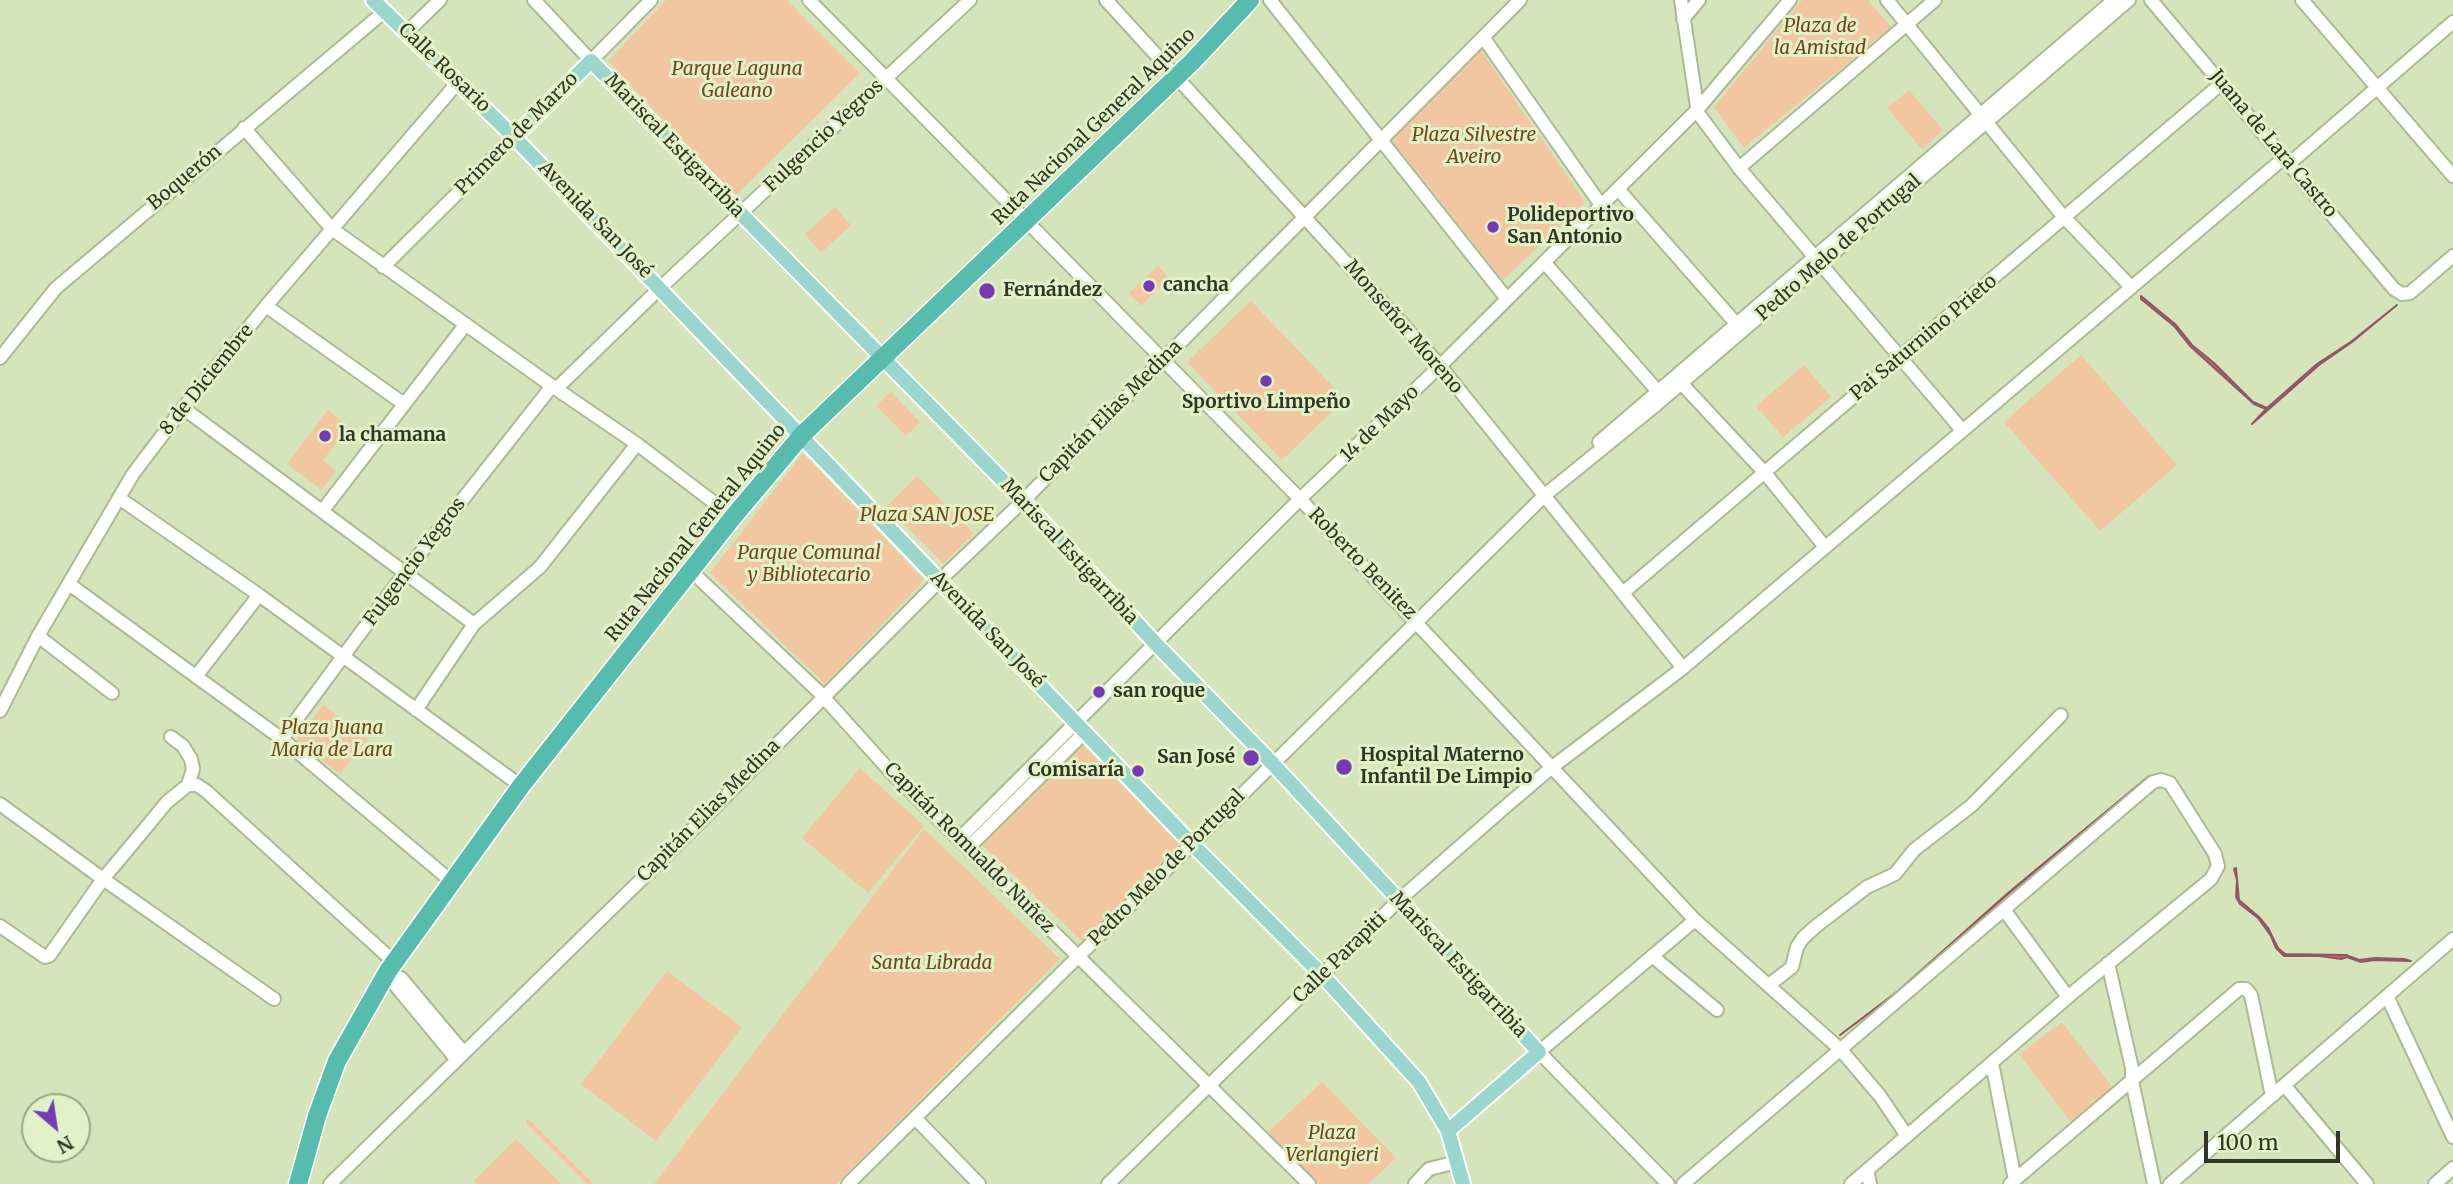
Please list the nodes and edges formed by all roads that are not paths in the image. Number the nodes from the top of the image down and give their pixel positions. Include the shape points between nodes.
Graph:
1 (373, 0) edge
2 (440, 0) edge
3 (534, 0) edge
4 (651, 0) edge
5 (809, 0) edge
6 (971, 0) edge
7 (1106, 0) edge
8 (1250, 0) edge
9 (1270, 0) edge
10 (1520, 0) edge
11 (1682, 0) edge
12 (1699, 0) edge
13 (1790, 0) edge
14 (1887, 0) edge
15 (1935, 0) edge
16 (2114, 0) edge
17 (2129, 0) edge
18 (2151, 0) edge
19 (2302, 0) edge
20 (385, 11) junction
21 (1684, 19) junction
22 (2453, 22) edge
23 (1907, 23) junction
24 (407, 32) junction
25 (1483, 37) junction
26 (591, 61) junction
27 (886, 78) junction
28 (1176, 78) junction
29 (458, 81) junction
30 (2222, 83) junction
31 (2378, 87) junction
32 (1697, 110) junction
33 (1983, 118) junction
34 (244, 128) junction
35 (514, 137) junction
36 (1382, 139) junction
37 (2287, 160) junction
38 (1738, 168) junction
39 (2453, 176) edge
40 (1618, 189) junction
41 (1601, 205) junction
42 (740, 214) junction
43 (1305, 216) junction
44 (1024, 218) junction
45 (2064, 218) junction
46 (332, 229) junction
47 (2453, 256) edge
48 (1817, 260) junction
49 (1544, 262) junction
50 (383, 267) junction
51 (2131, 287) junction
52 (660, 288) junction
53 (1507, 299) junction
54 (267, 306) junction
55 (466, 324) junction
56 (1739, 327) junction
57 (0, 358) edge
58 (882, 358) junction
59 (1901, 358) junction
60 (1163, 359) junction
61 (1440, 366) junction
62 (1681, 383) junction
63 (554, 387) junction
64 (1660, 394) junction
65 (404, 404) junction
66 (183, 408) junction
67 (1962, 430) junction
68 (802, 436) junction
69 (638, 444) junction
70 (1765, 473) junction
71 (1546, 494) junction
72 (119, 498) junction
73 (1300, 499) junction
74 (1023, 501) junction
75 (323, 510) junction
76 (733, 517) junction
77 (1825, 547) junction
78 (690, 570) junction
79 (404, 574) junction
80 (939, 580) junction
81 (69, 584) junction
82 (1624, 592) junction
83 (259, 595) junction
84 (1418, 623) junction
85 (474, 624) junction
86 (38, 636) junction
87 (1156, 644) junction
88 (343, 657) junction
89 (1683, 668) junction
90 (197, 675) junction
91 (112, 694) dead end
92 (824, 697) junction
93 (416, 710) junction
94 (0, 711) edge
95 (2061, 715) dead end
96 (1080, 727) junction
97 (171, 737) dead end
98 (282, 739) junction
99 (1273, 764) junction
100 (1551, 768) junction
101 (188, 785) junction
102 (522, 786) junction
103 (0, 804) edge
104 (964, 843) junction
105 (1192, 844) junction
106 (103, 879) junction
107 (451, 881) junction
108 (1399, 900) junction
109 (2005, 911) junction
110 (1695, 920) junction
111 (0, 926) edge
112 (2453, 939) edge
113 (1079, 956) junction
114 (1653, 956) junction
115 (2108, 963) junction
116 (392, 974) junction
117 (1322, 975) junction
118 (1769, 985) junction
119 (2387, 996) junction
120 (2068, 997) junction
121 (274, 999) dead end
122 (1717, 1010) dead end
123 (1841, 1050) junction
124 (1539, 1052) junction
125 (460, 1056) junction
126 (1992, 1063) junction
127 (2132, 1081) junction
128 (1209, 1085) junction
129 (2285, 1086) junction
130 (2273, 1096) junction
131 (915, 1118) junction
132 (1448, 1131) junction
133 (1907, 1136) junction
134 (2453, 1137) edge
135 (1457, 1162) junction
136 (2453, 1168) edge
137 (1867, 1170) junction
138 (2013, 1182) edge
139 (299, 1184) edge
140 (330, 1184) edge
141 (848, 1184) edge
142 (979, 1184) edge
143 (1108, 1184) edge
144 (1309, 1184) edge
145 (1415, 1184) edge
146 (1463, 1184) edge
147 (1668, 1184) edge
148 (1683, 1184) edge
149 (1851, 1184) edge
150 (1870, 1184) edge
151 (2154, 1184) edge
152 (2170, 1184) edge
153 (2367, 1184) edge
154 (2435, 1184) edge

1 - 20 main road, Calle Rosario
2 - 24 street
3 - 26 street
4 - 26 street, Primero de Marzo
5 - 27 street, Roberto Benitez
6 - 27 street, Fulgencio Yegros
7 - 28 street, Monseñor Moreno
8 - 28 highway, Ruta Nacional General Aquino
9 - 36 street
10 - 25 street, Capitán Elias Medina
11 - 21 street
12 - 21 street
13 - 32 street, 14 de Mayo
14 - 23 street
15 - 23 street
16 - 33 street, Pedro Melo de Portugal
17 - 33 street, Pedro Melo de Portugal
18 - 30 street, Juana de Lara Castro
19 - 31 street
20 - 24 main road, Calle Rosario
20 - 34 street, Boquerón
21 - 32 street
22 - 31 street, Calle Parapiti
23 - 33 street
23 - 38 street
24 - 29 main road, Calle Rosario
25 - 36 street, Capitán Elias Medina
25 - 41 street
26 - 35 main road, Primero de Marzo
26 - 42 main road, Mariscal Estigarribia
27 - 42 street, Fulgencio Yegros
27 - 44 street, Roberto Benitez
28 - 43 street, Monseñor Moreno
28 - 44 highway, Ruta Nacional General Aquino
29 - 35 main road, Calle Rosario
29 - 46 street, 8 de Diciembre
30 - 37 street, Juana de Lara Castro
30 - 45 street, Pai Saturnino Prieto
31 - 37 street, Calle Parapiti
31 - 39 street
32 - 38 street
32 - 40 street, 14 de Mayo
33 - 45 street
33 - 48 street, Pedro Melo de Portugal
34 - 46 street
34 - 57 street, Boquerón via 56,288
35 - 50 street, Primero de Marzo
35 - 52 main road, Avenida San José
36 - 43 street, Capitán Elias Medina
36 - 53 street
37 - 47 street, Juana de Lara Castro via 2402,294 2410,293
37 - 51 street, Calle Parapiti
38 - 48 street
40 - 41 street, 14 de Mayo
40 - 56 street
41 - 49 street, 14 de Mayo
42 - 52 street, Fulgencio Yegros
42 - 58 main road, Mariscal Estigarribia
43 - 60 street, Capitán Elias Medina
43 - 61 street, Monseñor Moreno
44 - 58 highway, Ruta Nacional General Aquino
44 - 60 street, Roberto Benitez
45 - 51 street
45 - 59 street, Pai Saturnino Prieto
46 - 50 street
46 - 54 street, 8 de Diciembre
48 - 56 street, Pedro Melo de Portugal
48 - 59 street
49 - 53 street, 14 de Mayo
49 - 64 street
50 - 55 street
51 - 67 street, Calle Parapiti
52 - 63 street, Fulgencio Yegros
52 - 68 main road, Avenida San José
53 - 61 street, 14 de Mayo
54 - 65 street
54 - 66 street, 8 de Diciembre
55 - 63 street
55 - 65 street
56 - 62 street, Pedro Melo de Portugal
56 - 64 street, Pedro Melo de Portugal
58 - 68 highway, Ruta Nacional General Aquino
58 - 74 main road, Mariscal Estigarribia
59 - 67 street
59 - 70 street, Pai Saturnino Prieto
60 - 73 street, Roberto Benitez
60 - 74 street, Capitán Elias Medina
61 - 71 street, Monseñor Moreno
61 - 73 street, 14 de Mayo
62 - 64 street, Pedro Melo de Portugal
62 - 70 street
63 - 69 street
63 - 79 street, Fulgencio Yegros
64 - 71 street, Pedro Melo de Portugal
65 - 75 street
66 - 72 street, 8 de Diciembre
66 - 75 street
67 - 77 street, Calle Parapiti
68 - 76 highway, Ruta Nacional General Aquino
68 - 80 main road, Avenida San José
69 - 76 street
69 - 85 street via 540,567
70 - 77 street
70 - 82 street, Pai Saturnino Prieto
71 - 82 street, Monseñor Moreno
71 - 84 street, Pedro Melo de Portugal
72 - 81 street, 8 de Diciembre
72 - 83 street
73 - 84 street, Roberto Benitez
73 - 87 street, 14 de Mayo
74 - 80 street, Capitán Elias Medina
74 - 87 main road, Mariscal Estigarribia
75 - 79 street
76 - 78 highway, Ruta Nacional General Aquino
77 - 89 street, Calle Parapiti
78 - 92 street, Capitán Romualdo Nuñez
78 - 102 highway, Ruta Nacional General Aquino
79 - 85 street
79 - 88 street, Fulgencio Yegros
80 - 92 street, Capitán Elias Medina
80 - 96 main road, Avenida San José
81 - 86 street, 8 de Diciembre
81 - 90 street
82 - 89 street, Monseñor Moreno
83 - 88 street
83 - 90 street
84 - 99 street, Pedro Melo de Portugal
84 - 100 street, Roberto Benitez
85 - 93 street
86 - 91 street
86 - 94 street, 8 de Diciembre
87 - 96 street, 14 de Mayo
87 - 99 main road, Mariscal Estigarribia
88 - 93 street
88 - 98 street, Fulgencio Yegros
89 - 100 street, Calle Parapiti
90 - 98 street
92 - 104 street, Capitán Romualdo Nuñez via 889,770
92 - 125 street, Capitán Elias Medina
93 - 102 street
95 - 118 street via 1971,806 1914,850 1895,874 1867,887 1802,938 1792,967
96 - 104 street, 14 de Mayo
96 - 105 main road, Avenida San José
97 - 101 street via 191,759
98 - 107 street
99 - 105 street, Pedro Melo de Portugal
99 - 108 main road, Mariscal Estigarribia
100 - 108 street, Calle Parapiti
100 - 110 street, Roberto Benitez
101 - 106 street via 167,802
101 - 116 street via 197,785 210,795
102 - 107 highway, Ruta Nacional General Aquino
103 - 106 street
104 - 113 street, Capitán Romualdo Nuñez
105 - 113 street, Pedro Melo de Portugal
105 - 117 main road, Avenida San José
106 - 111 street via 47,957
106 - 121 street
107 - 116 highway, Ruta Nacional General Aquino
108 - 117 street, Calle Parapiti
108 - 124 main road, Mariscal Estigarribia
109 - 115 street via 2153,782 2170,783 2218,866
109 - 120 street
109 - 123 street
110 - 114 street
110 - 118 street, Roberto Benitez
112 - 119 street
113 - 128 street, Capitán Romualdo Nuñez
113 - 131 street, Pedro Melo de Portugal
114 - 122 street
114 - 124 street
115 - 120 street
115 - 127 street
116 - 125 street via 401,978
116 - 139 highway, Ruta Nacional General Aquino via 337,1061
117 - 128 street, Calle Parapiti
117 - 132 main road, Avenida San José via 1419,1082
118 - 123 street, Roberto Benitez
119 - 129 street
119 - 134 street
120 - 126 street
123 - 133 street, Roberto Benitez
123 - 148 street
124 - 132 main road
124 - 147 street
125 - 140 street, Capitán Elias Medina
126 - 133 street
126 - 138 street
127 - 130 street via 2239,989 2246,989
127 - 138 street
127 - 151 street
128 - 143 street, Calle Parapiti
128 - 144 street, Capitán Romualdo Nuñez
129 - 130 street
129 - 153 street
130 - 152 street
131 - 141 street, Pedro Melo de Portugal
131 - 142 street
132 - 135 main road, Avenida San José
133 - 137 street
135 - 145 street via 1429,1169
135 - 146 main road, Avenida San José
136 - 154 street
137 - 149 street
137 - 150 street

